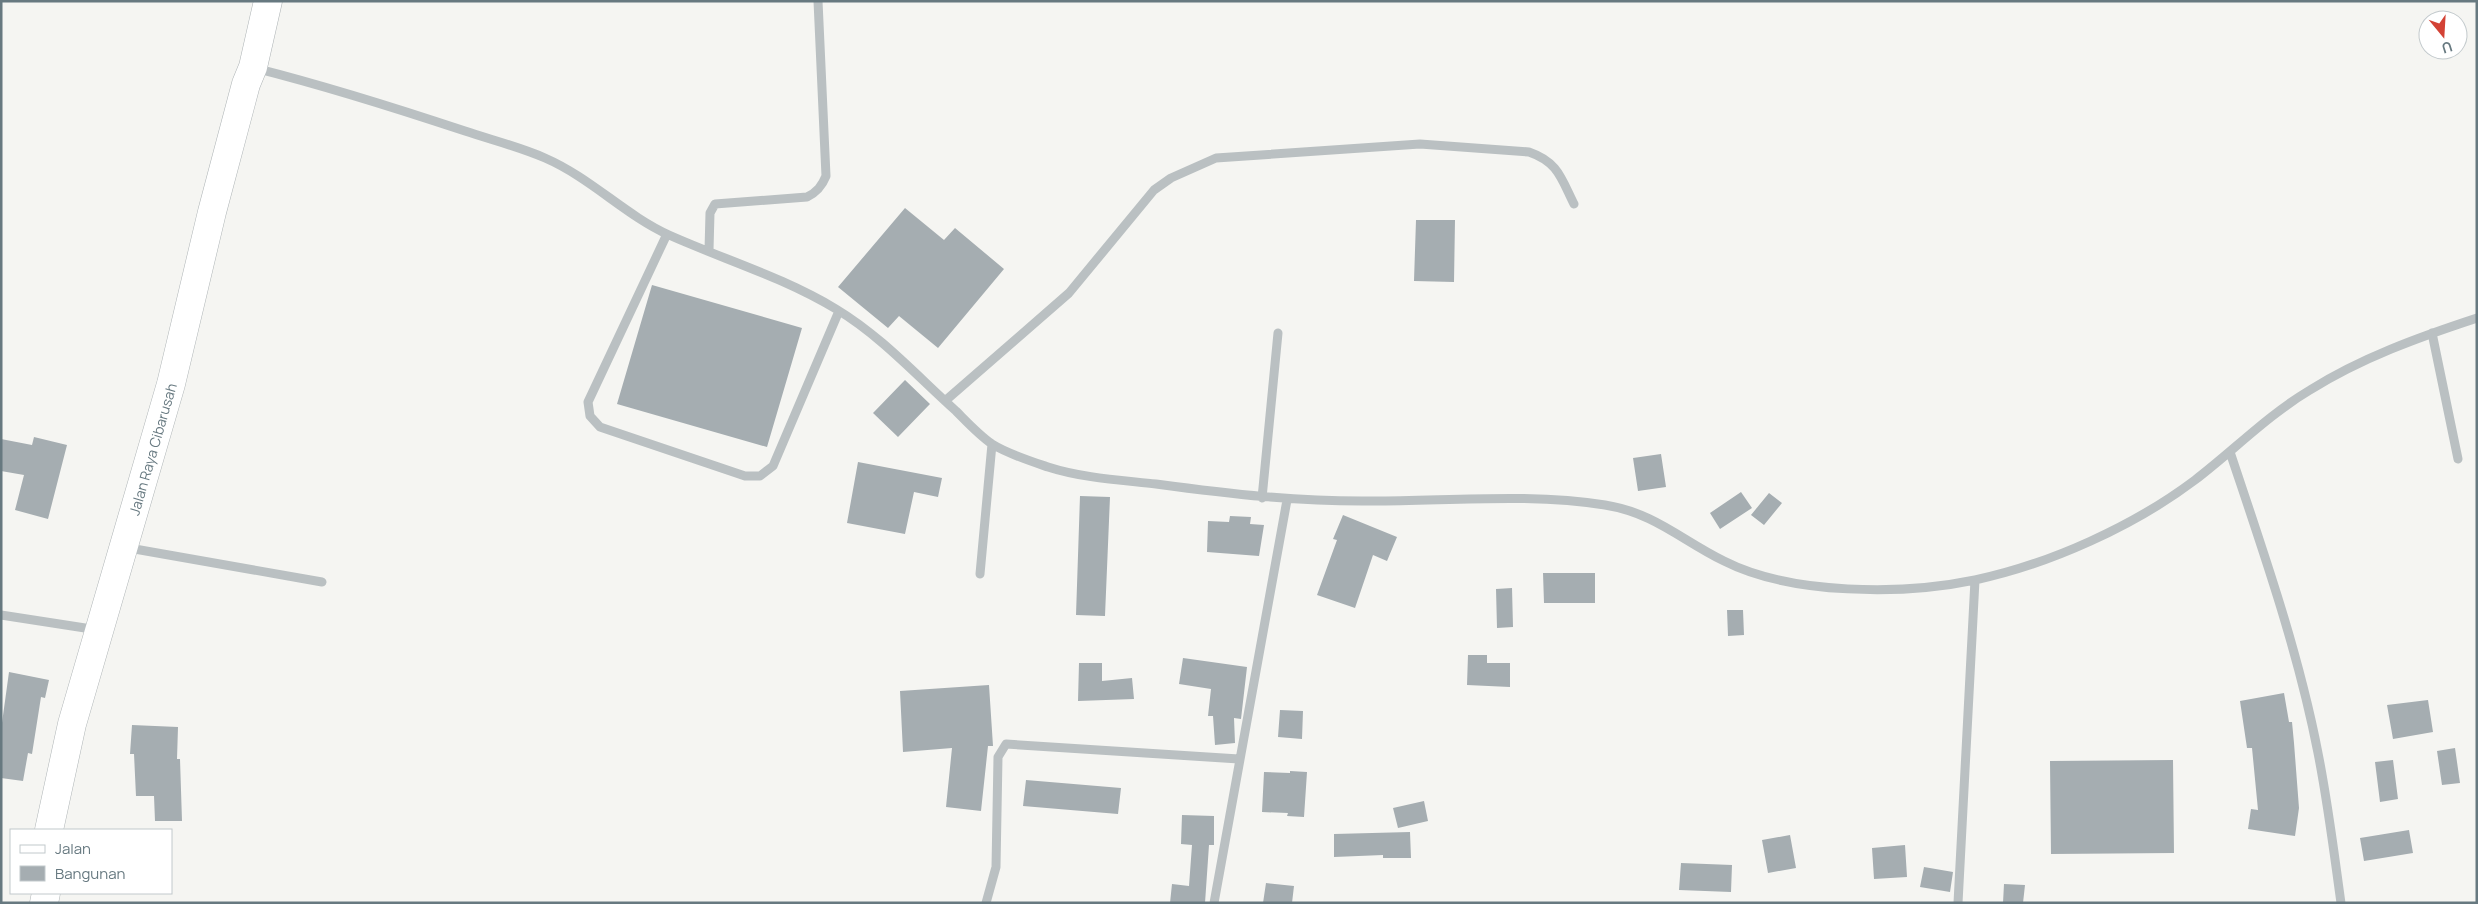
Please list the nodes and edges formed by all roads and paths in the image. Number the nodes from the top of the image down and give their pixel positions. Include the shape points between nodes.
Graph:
1 (268, 1) edge
2 (818, 1) edge
3 (253, 67) junction
4 (1574, 204) dead end
5 (667, 234) junction
6 (709, 250) junction
7 (839, 311) junction
8 (2477, 318) edge
9 (1278, 333) dead end
10 (2432, 333) junction
11 (945, 401) junction
12 (992, 444) junction
13 (2230, 452) junction
14 (2458, 460) dead end
15 (1262, 498) junction
16 (1287, 500) junction
17 (129, 548) junction
18 (980, 574) dead end
19 (1975, 580) junction
20 (322, 582) dead end
21 (1, 615) edge
22 (102, 631) junction
23 (1239, 759) junction
24 (49, 829) edge
25 (56, 829) edge
26 (986, 903) edge
27 (1214, 903) edge
28 (1958, 903) edge
29 (2341, 903) edge

1 - 3 main road, Jalan Raya Cibarusah
2 - 6 street via 826,176 823,184 807,197 715,204 710,213
3 - 5 street via 331,87 547,159 586,180
3 - 17 main road, Jalan Raya Cibarusah via 178,383
3 - 22 main road, Jalan Raya Cibarusah via 212,212 171,384
4 - 11 street via 1555,168 1545,157 1529,152 1420,144 1216,158 1170,178 1154,190 1069,293
5 - 6 street
5 - 7 street via 588,402 590,416 600,427 746,476 763,474 773,466
6 - 7 street via 779,280
7 - 11 street via 868,332
8 - 10 street
9 - 15 street
10 - 13 street via 2368,358 2306,392
10 - 14 street
11 - 12 street
12 - 15 street via 1064,472
12 - 18 street
13 - 19 street via 2156,507 2105,534 2049,557
13 - 29 street via 2300,678 2318,753
15 - 16 street
16 - 19 street via 1586,502 1641,514 1720,560 1754,574 1783,581 1872,590 1909,590
16 - 23 street
17 - 20 street
17 - 22 main road, Jalan Raya Cibarusah
19 - 28 street
21 - 22 street
22 - 24 main road, Jalan Raya Cibarusah via 72,724
22 - 25 main road, Jalan Raya Cibarusah
23 - 26 street via 1006,744 998,757 996,867
23 - 27 street

